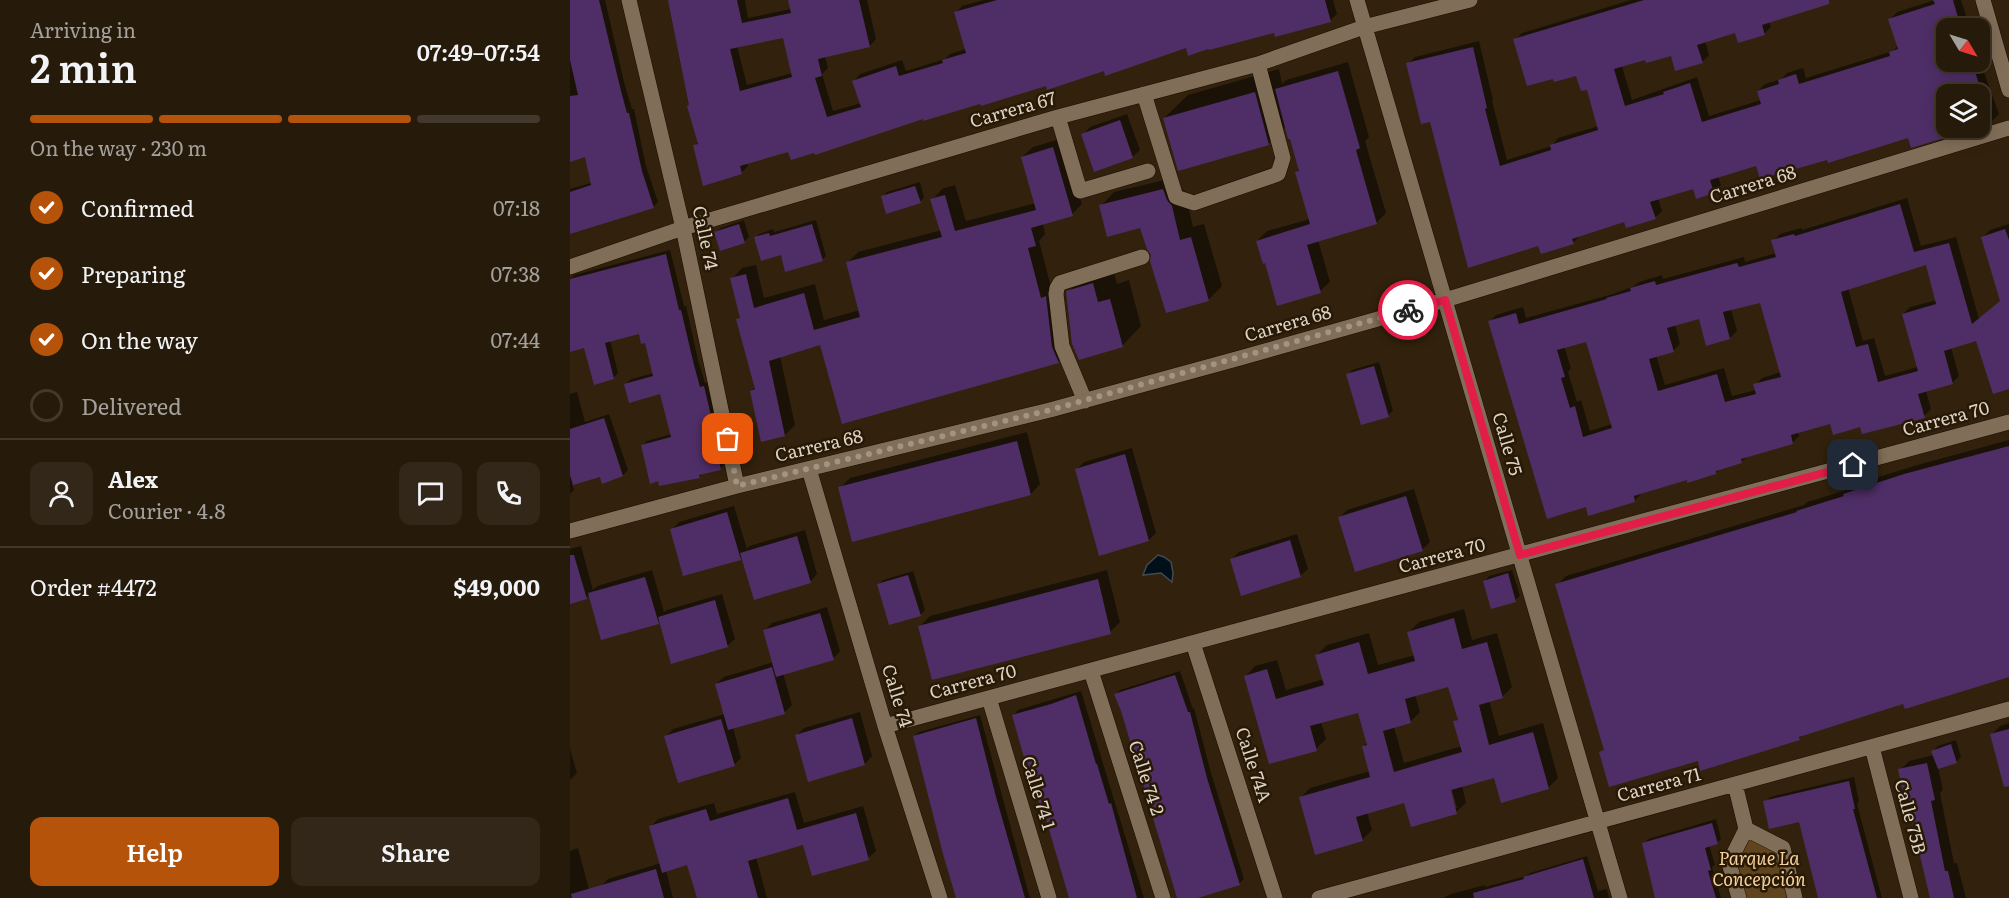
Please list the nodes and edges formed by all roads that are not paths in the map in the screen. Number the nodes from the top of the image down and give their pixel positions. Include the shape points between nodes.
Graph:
1 (629, 0) edge
2 (1357, 0) edge
3 (1470, 0) edge
4 (1983, 0) edge
5 (1365, 27) junction
6 (1258, 64) junction
7 (2009, 90) edge
8 (1144, 94) junction
9 (1058, 117) junction
10 (2009, 128) edge
11 (1148, 171) dead end
12 (683, 228) junction
13 (1142, 257) dead end
14 (570, 267) edge
15 (1445, 300) junction
16 (1084, 401) junction
17 (2009, 422) edge
18 (809, 469) junction
19 (737, 486) junction
20 (570, 531) edge
21 (1520, 555) junction
22 (1193, 643) junction
23 (1091, 671) junction
24 (989, 698) junction
25 (2009, 709) edge
26 (885, 726) junction
27 (1872, 747) junction
28 (1735, 784) junction
29 (1598, 821) junction
30 (1746, 829) junction
31 (940, 898) edge
32 (1049, 898) edge
33 (1163, 898) edge
34 (1275, 898) edge
35 (1319, 898) edge
36 (1620, 898) edge
37 (1739, 898) edge
38 (1795, 898) edge
39 (1911, 898) edge

1 - 12 street, Calle 74
2 - 5 street, Calle 75
3 - 5 street, Carrera 67
4 - 7 street
5 - 6 street, Carrera 67
5 - 15 street, Calle 75
6 - 8 street, Carrera 67
6 - 8 street via 1283,158 1278,174 1194,203 1176,197
8 - 9 street, Carrera 67
9 - 11 street via 1080,191
9 - 12 street, Carrera 67
10 - 15 street, Carrera 68
12 - 14 street, Carrera 67
12 - 19 street, Calle 74
13 - 16 street via 1060,283 1057,288 1062,346
15 - 16 street, Carrera 68
15 - 21 street, Calle 75
16 - 18 street, Carrera 68
17 - 21 street, Carrera 70
18 - 19 street, Carrera 68
18 - 26 street, Calle 74
19 - 20 street, Carrera 68
21 - 22 street, Carrera 70
21 - 29 street, Calle 75
22 - 23 street, Carrera 70
22 - 34 street, Calle 74A
23 - 24 street, Carrera 70
23 - 33 street, Calle 74 2
24 - 26 street, Carrera 70
24 - 32 street, Calle 74 1
25 - 27 street, Carrera 71
26 - 31 street, Calle 74
27 - 28 street, Carrera 71
27 - 39 street, Calle 75B
28 - 29 street, Carrera 71
28 - 30 street
29 - 35 street, Carrera 71
29 - 36 street, Calle 75
30 - 37 street via 1729,863
30 - 38 street via 1783,848

